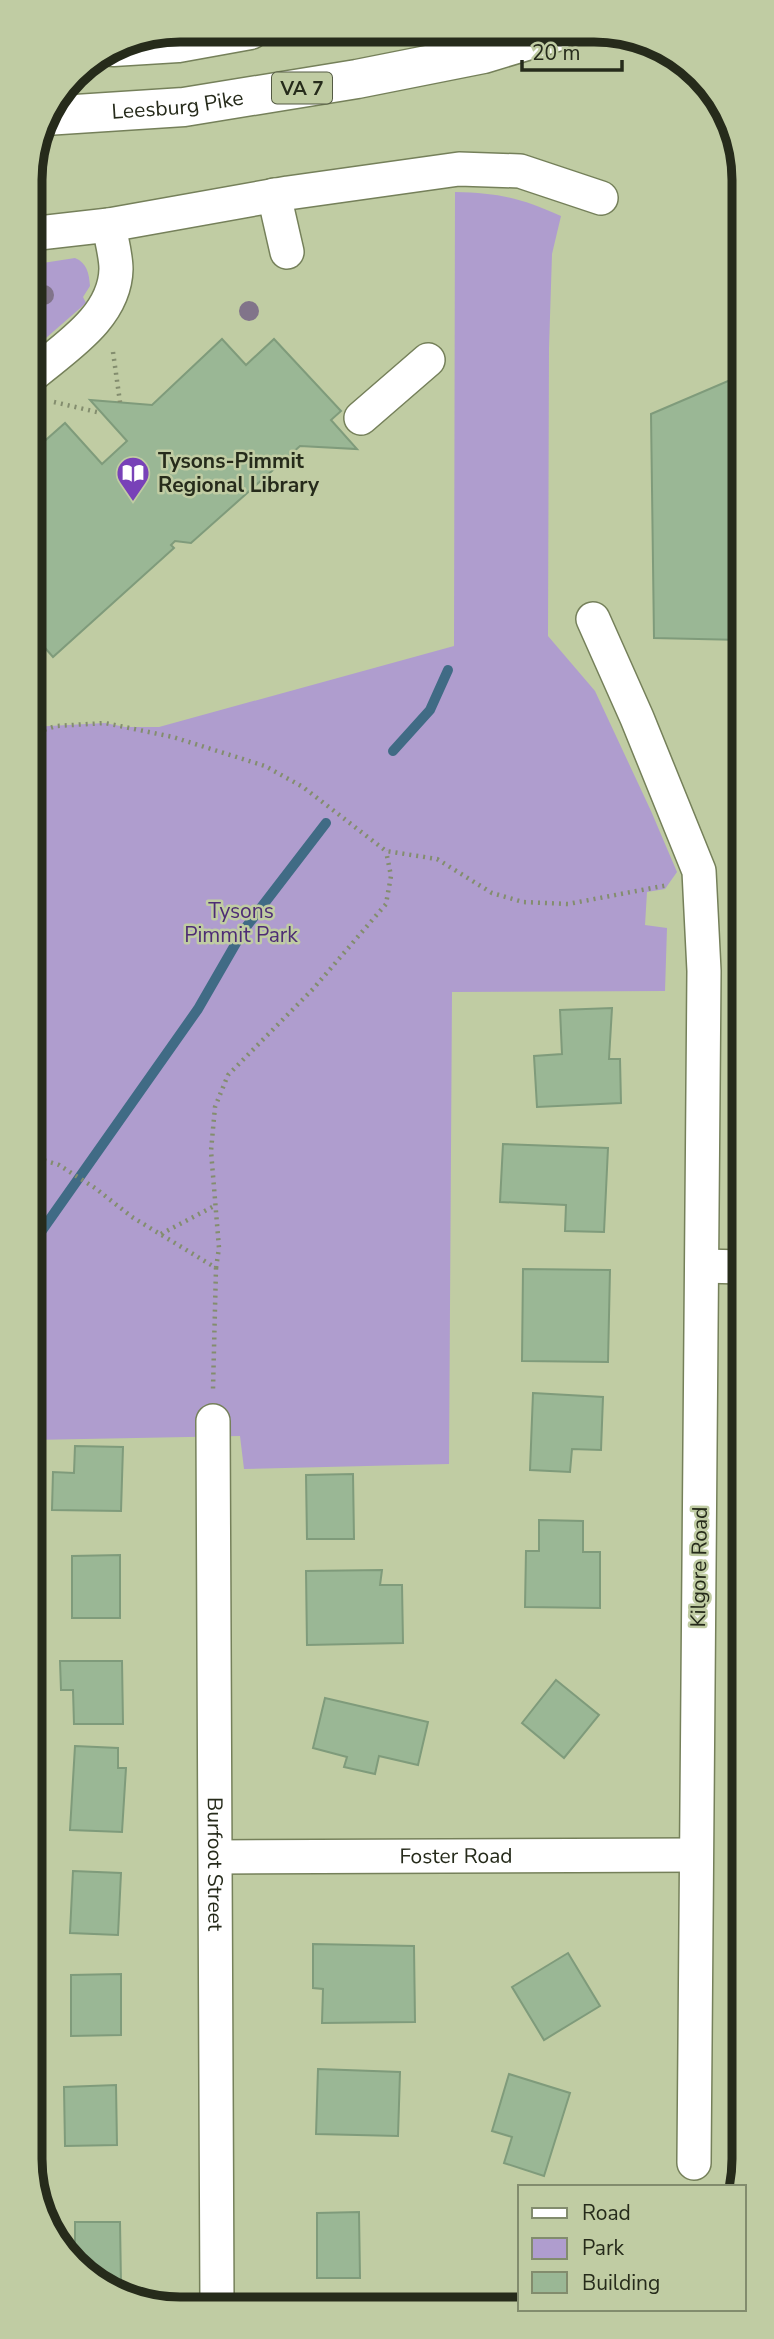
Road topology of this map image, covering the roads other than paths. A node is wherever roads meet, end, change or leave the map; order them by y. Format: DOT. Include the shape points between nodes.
graph roads {
  1 [pos="184,42"];
  2 [pos="522,42"];
  3 [pos="156,44"];
  4 [pos="58,115"];
  5 [pos="274,195"];
  6 [pos="601,198"];
  7 [pos="109,225"];
  8 [pos="42,233"];
  9 [pos="287,252"];
  10 [pos="428,360"];
  11 [pos="42,367"];
  12 [pos="361,418"];
  13 [pos="593,619"];
  14 [pos="702,1266"];
  15 [pos="732,1267"];
  16 [pos="213,1421"];
  17 [pos="696,1855"];
  18 [pos="216,1857"];
  19 [pos="694,2162"];
  20 [pos="218,2297"];
  1 -- 3 [label="main road"];
  2 -- 4 [label="main road, Leesburg Pike / VA 7" via="483,54 184,107"];
  5 -- 6 [label="street" via="459,169 520,171"];
  5 -- 7 [label="street"];
  5 -- 9 [label="street"];
  7 -- 8 [label="street"];
  7 -- 11 [label="street" via="116,268 111,296 97,319"];
  10 -- 12 [label="street"];
  13 -- 14 [label="street, Kilgore Road" via="699,871 704,971"];
  14 -- 15 [label="street"];
  14 -- 17 [label="street, Kilgore Road"];
  16 -- 18 [label="street, Burfoot Street"];
  17 -- 18 [label="street, Foster Road"];
  17 -- 19 [label="street, Kilgore Road"];
  18 -- 20 [label="street, Burfoot Street"];
}
